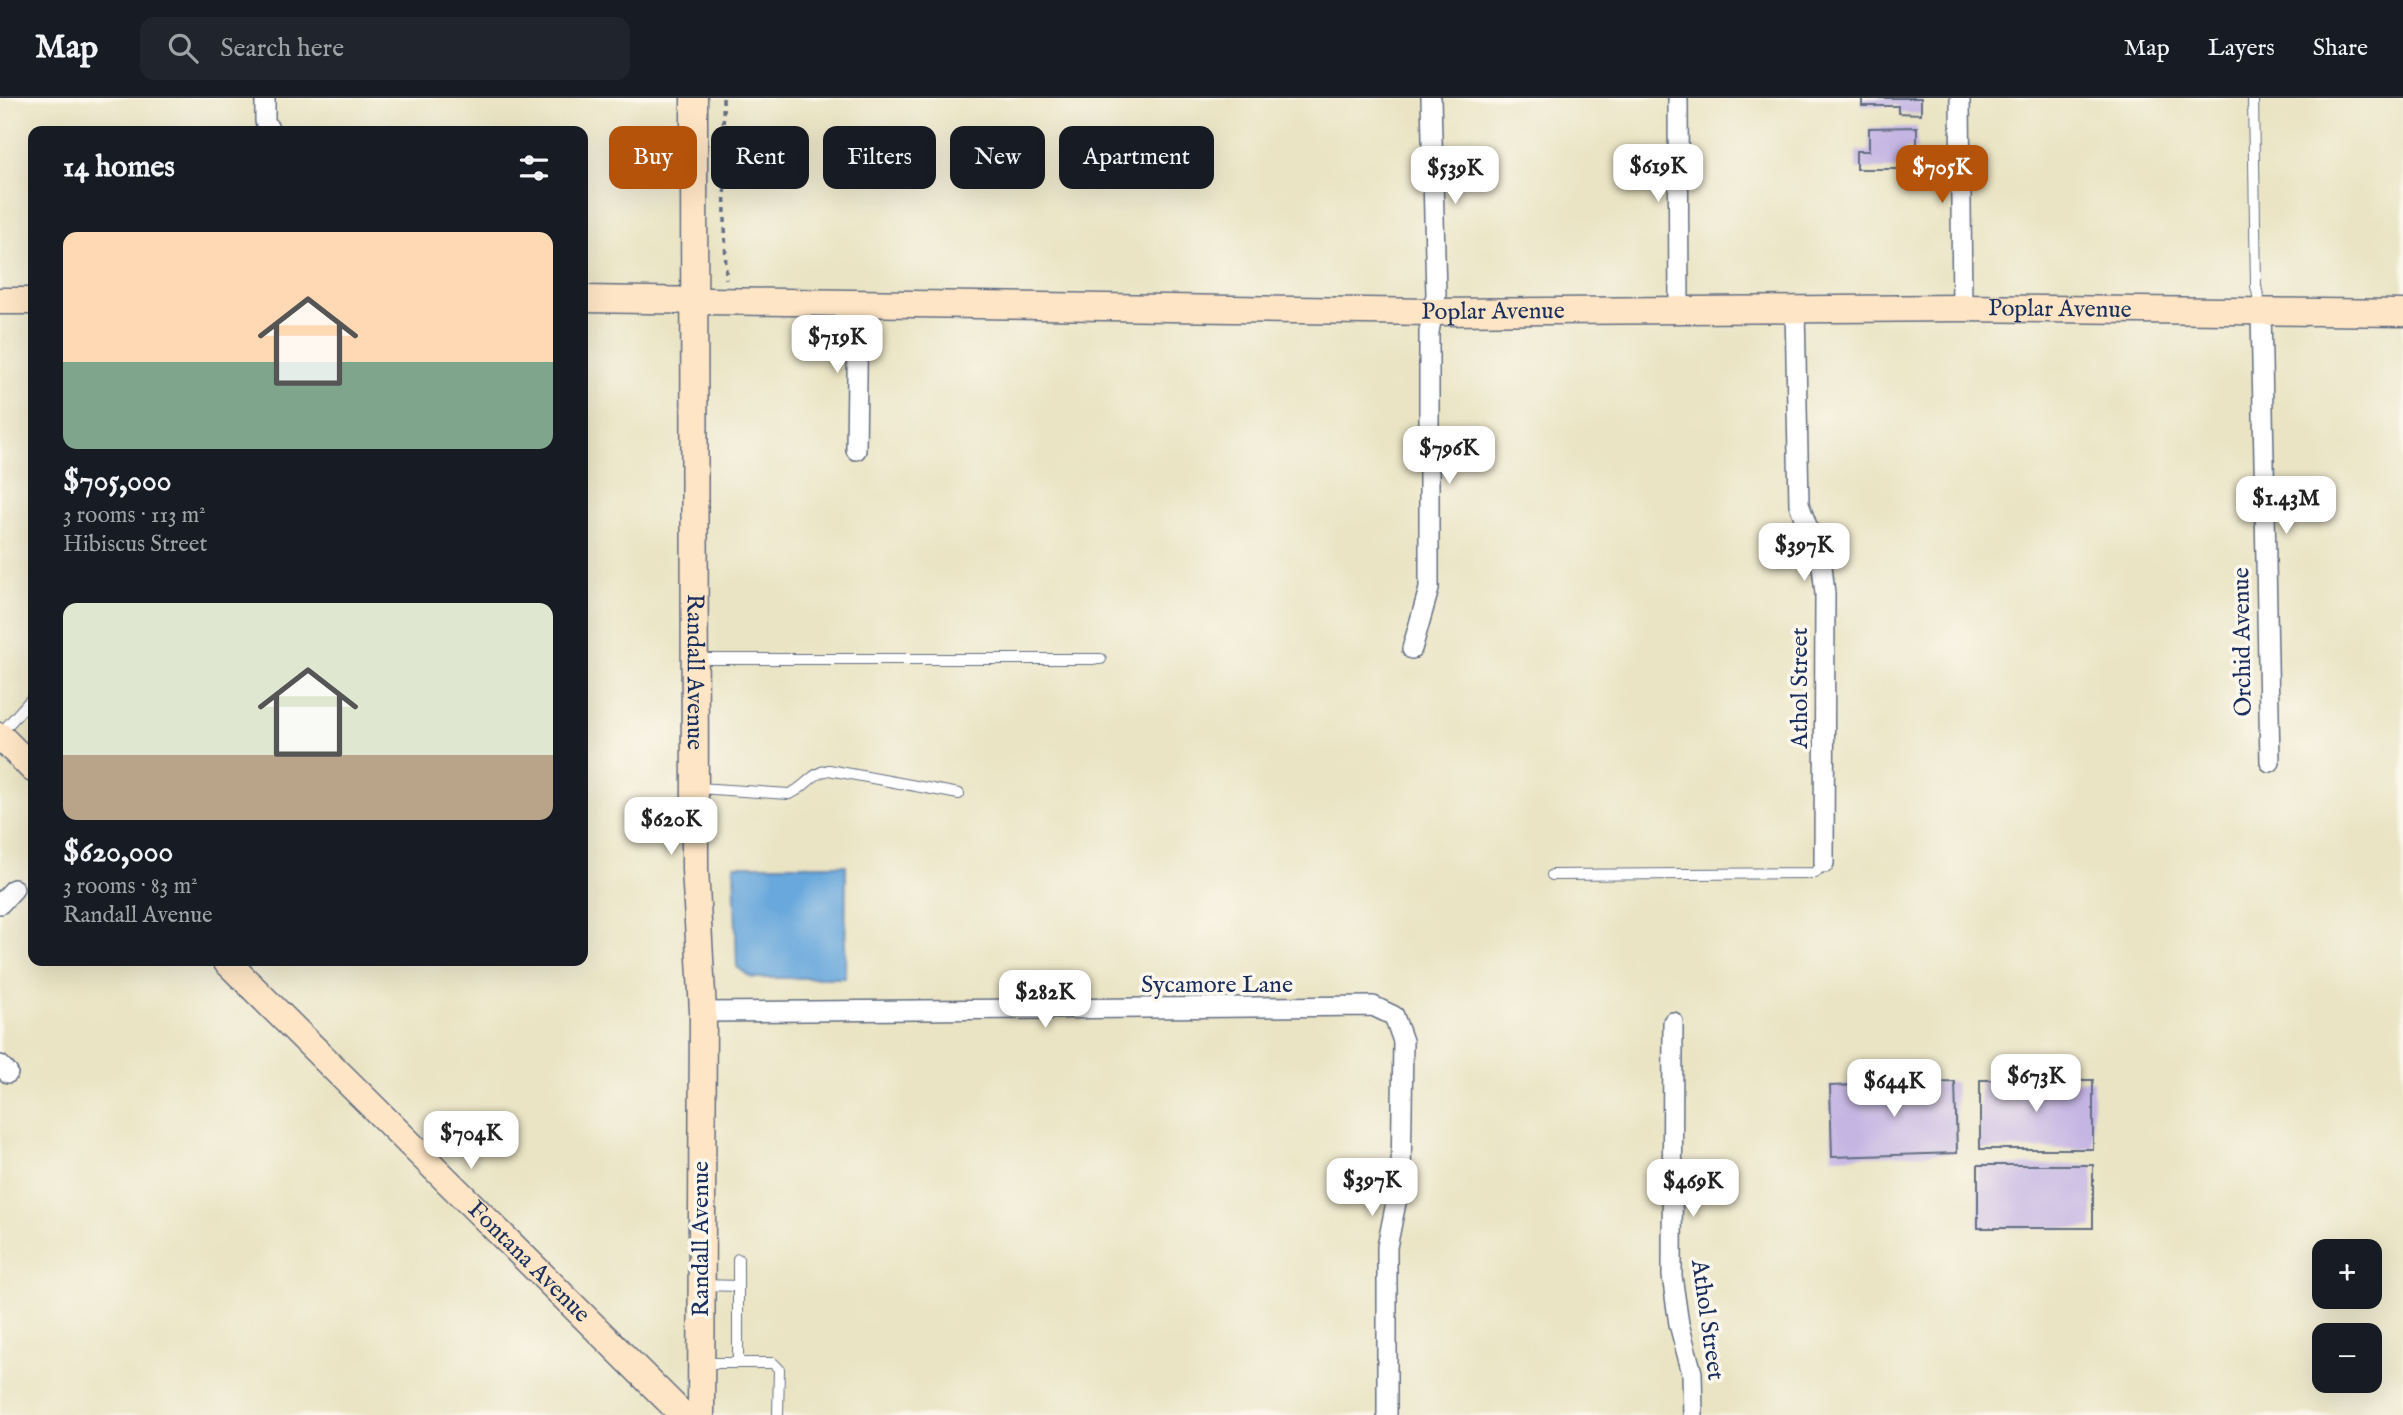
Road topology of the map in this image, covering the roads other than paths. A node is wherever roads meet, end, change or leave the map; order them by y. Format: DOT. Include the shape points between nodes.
graph roads {
  1 [pos="265,98"];
  2 [pos="694,98"];
  3 [pos="1431,98"];
  4 [pos="1678,98"];
  5 [pos="1960,98"];
  6 [pos="2253,98"];
  7 [pos="268,126"];
  8 [pos="588,299"];
  9 [pos="694,299"];
  10 [pos="28,301"];
  11 [pos="0,302"];
  12 [pos="858,302"];
  13 [pos="1795,308"];
  14 [pos="1962,308"];
  15 [pos="1679,310"];
  16 [pos="2261,310"];
  17 [pos="1433,312"];
  18 [pos="2403,313"];
  19 [pos="856,450"];
  20 [pos="1412,649"];
  21 [pos="1101,659"];
  22 [pos="694,660"];
  23 [pos="28,702"];
  24 [pos="0,735"];
  25 [pos="2270,762"];
  26 [pos="28,764"];
  27 [pos="695,788"];
  28 [pos="959,794"];
  29 [pos="1824,863"];
  30 [pos="1552,875"];
  31 [pos="14,889"];
  32 [pos="0,904"];
  33 [pos="231,966"];
  34 [pos="703,1012"];
  35 [pos="1673,1022"];
  36 [pos="738,1259"];
  37 [pos="701,1285"];
  38 [pos="738,1286"];
  39 [pos="701,1363"];
  40 [pos="738,1363"];
  41 [pos="683,1415"];
  42 [pos="701,1415"];
  43 [pos="778,1415"];
  44 [pos="1387,1415"];
  45 [pos="1693,1415"];
  1 -- 7 [label="street"];
  2 -- 9 [label="street, Randall Avenue"];
  3 -- 17 [label="street"];
  4 -- 15 [label="street"];
  5 -- 14 [label="street"];
  6 -- 16 [label="lane" via="2256,286"];
  8 -- 9 [label="street, Poplar Avenue"];
  9 -- 12 [label="street, Poplar Avenue"];
  9 -- 22 [label="street, Randall Avenue"];
  10 -- 11 [label="street"];
  12 -- 17 [label="street, Poplar Avenue"];
  12 -- 19 [label="street"];
  13 -- 14 [label="street, Poplar Avenue"];
  13 -- 15 [label="street, Poplar Avenue"];
  13 -- 29 [label="street, Athol Street" via="1799,504 1822,566 1825,594"];
  14 -- 16 [label="street, Poplar Avenue"];
  15 -- 17 [label="street, Poplar Avenue"];
  16 -- 18 [label="street, Poplar Avenue"];
  16 -- 25 [label="street, Orchid Avenue"];
  17 -- 20 [label="street" via="1429,332 1429,589"];
  21 -- 22 [label="lane"];
  22 -- 27 [label="street, Randall Avenue"];
  23 -- 24 [label="lane"];
  24 -- 26 [label="street"];
  27 -- 28 [label="lane" via="789,794 816,772 829,771"];
  27 -- 34 [label="street, Randall Avenue"];
  29 -- 30 [label="lane" via="1815,873"];
  31 -- 32 [label="street"];
  33 -- 41 [label="street, Fontana Avenue"];
  34 -- 37 [label="street, Randall Avenue"];
  34 -- 44 [label="street, Sycamore Lane" via="1373,1006 1394,1016 1403,1041 1401,1178 1387,1247"];
  35 -- 45 [label="street, Athol Street" via="1672,1276 1692,1373"];
  36 -- 38 [label="lane"];
  37 -- 38 [label="lane"];
  37 -- 39 [label="street, Randall Avenue"];
  38 -- 40 [label="lane"];
  39 -- 40 [label="lane"];
  39 -- 42 [label="street, Randall Avenue"];
  40 -- 43 [label="lane" via="773,1363 779,1369"];
}
